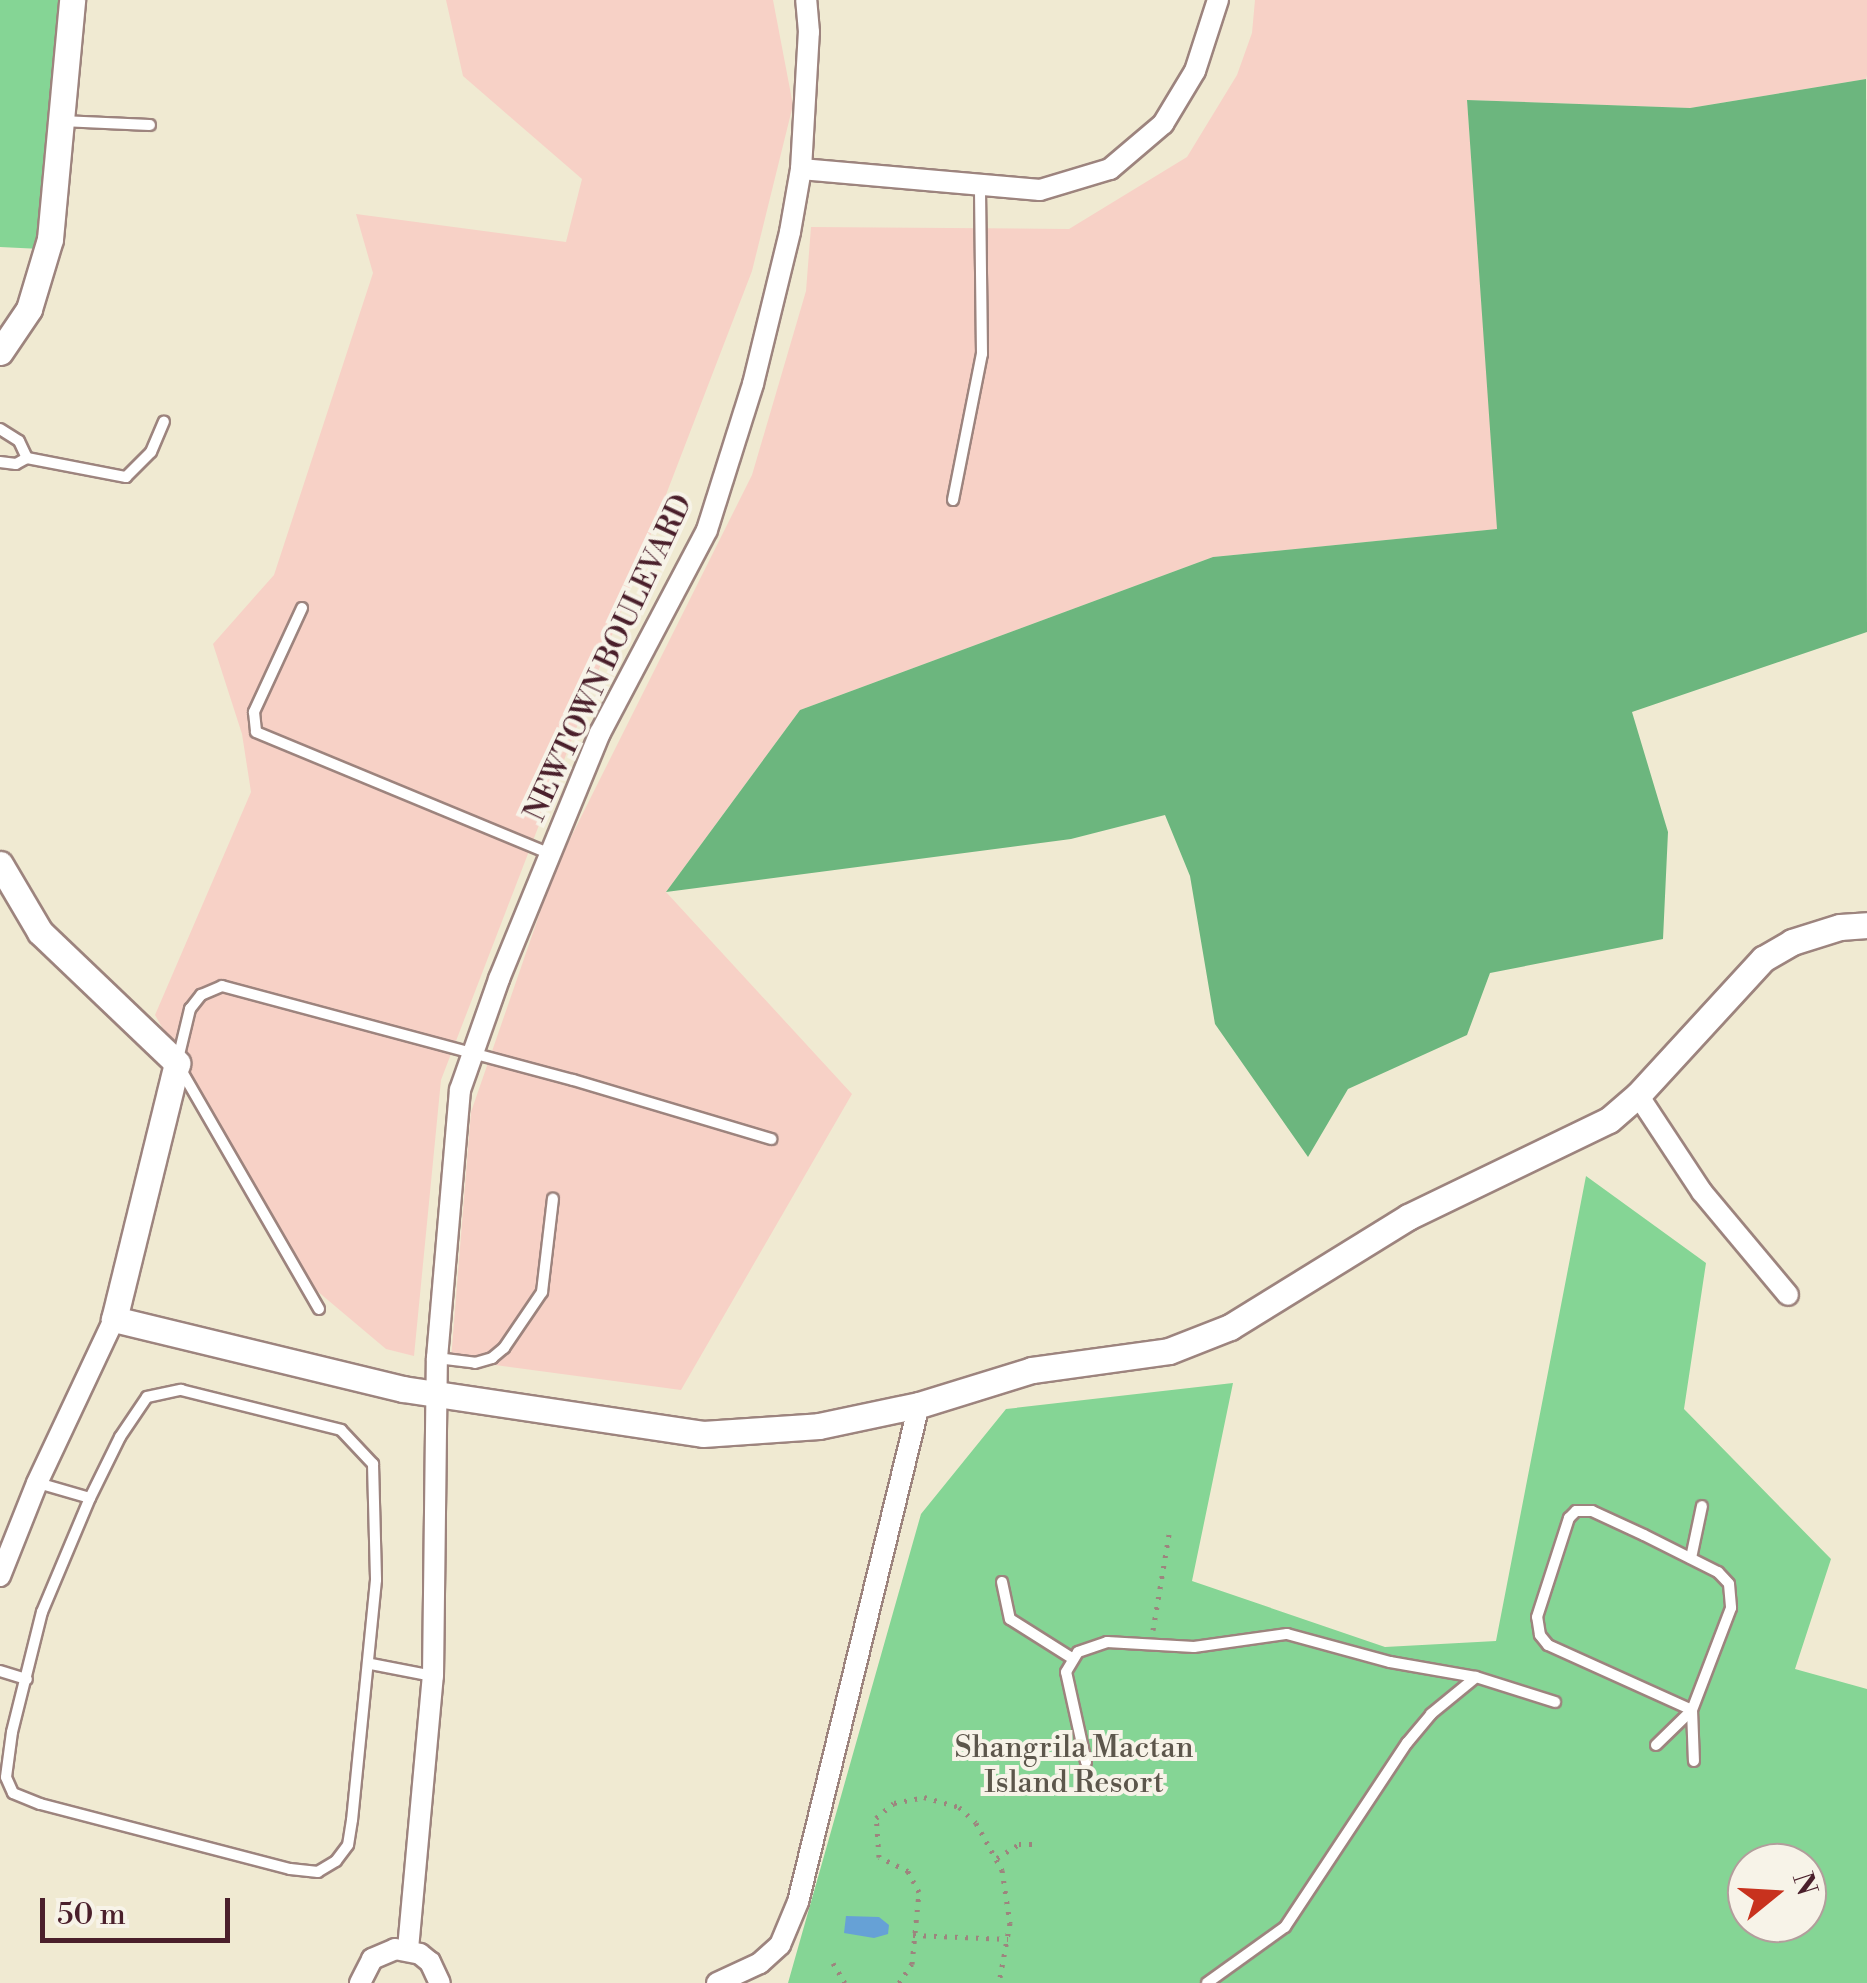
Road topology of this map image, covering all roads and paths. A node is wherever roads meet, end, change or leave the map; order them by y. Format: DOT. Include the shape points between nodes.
graph roads {
  1 [pos="72,0"];
  2 [pos="806,0"];
  3 [pos="1218,0"];
  4 [pos="60,122"];
  5 [pos="150,124"];
  6 [pos="800,169"];
  7 [pos="980,185"];
  8 [pos="0,352"];
  9 [pos="164,422"];
  10 [pos="0,429"];
  11 [pos="27,458"];
  12 [pos="0,462"];
  13 [pos="952,500"];
  14 [pos="302,608"];
  15 [pos="550,854"];
  16 [pos="0,864"];
  17 [pos="1867,925"];
  18 [pos="474,1054"];
  19 [pos="176,1062"];
  20 [pos="1638,1095"];
  21 [pos="771,1138"];
  22 [pos="554,1199"];
  23 [pos="1788,1296"];
  24 [pos="319,1309"];
  25 [pos="114,1319"];
  26 [pos="437,1358"];
  27 [pos="436,1395"];
  28 [pos="919,1405"];
  29 [pos="37,1483"];
  30 [pos="90,1498"];
  31 [pos="1702,1506"];
  32 [pos="1168,1534"];
  33 [pos="1692,1558"];
  34 [pos="0,1576"];
  35 [pos="1002,1582"];
  36 [pos="1150,1643"];
  37 [pos="1072,1658"];
  38 [pos="371,1664"];
  39 [pos="0,1671"];
  40 [pos="433,1676"];
  41 [pos="1476,1676"];
  42 [pos="27,1679"];
  43 [pos="1554,1702"];
  44 [pos="1692,1710"];
  45 [pos="1656,1745"];
  46 [pos="1694,1761"];
  47 [pos="1086,1762"];
  48 [pos="1033,1844"];
  49 [pos="996,1858"];
  50 [pos="913,1935"];
  51 [pos="1008,1939"];
  52 [pos="408,1949"];
  53 [pos="834,1963"];
  54 [pos="360,1983"];
  55 [pos="440,1983"];
  56 [pos="717,1983"];
  57 [pos="845,1983"];
  58 [pos="900,1983"];
  59 [pos="999,1983"];
  60 [pos="1207,1983"];
  1 -- 4 [label="street"];
  2 -- 6 [label="street, NEWTOWN BOULEVARD"];
  3 -- 7 [label="street" via="1195,71 1163,124 1110,170 1040,190"];
  4 -- 5 [label="lane"];
  4 -- 8 [label="street" via="50,238 38,288"];
  6 -- 7 [label="street"];
  6 -- 15 [label="street, NEWTOWN BOULEVARD" via="753,384 707,530 600,733"];
  7 -- 13 [label="lane" via="982,354"];
  9 -- 11 [label="lane" via="151,452 126,477"];
  10 -- 11 [label="lane" via="19,441"];
  11 -- 12 [label="lane"];
  14 -- 15 [label="lane" via="254,712 256,732"];
  15 -- 18 [label="street, NEWTOWN BOULEVARD"];
  16 -- 19 [label="street" via="40,932"];
  17 -- 20 [label="street" via="1792,942 1763,960"];
  18 -- 19 [label="lane" via="222,986 201,994 190,1009"];
  18 -- 21 [label="lane"];
  18 -- 26 [label="street, NEWTOWN BOULEVARD" via="460,1090"];
  19 -- 24 [label="lane"];
  19 -- 25 [label="street"];
  20 -- 23 [label="street" via="1702,1192"];
  20 -- 28 [label="street" via="1609,1120 1408,1218 1230,1327 1169,1351 1032,1370"];
  22 -- 26 [label="lane" via="542,1292 504,1348 475,1363"];
  25 -- 27 [label="street"];
  25 -- 29 [label="street"];
  26 -- 27 [label="street, NEWTOWN BOULEVARD"];
  27 -- 28 [label="street" via="702,1434 819,1426"];
  27 -- 40 [label="street, NEWTOWN BOULEVARD"];
  28 -- 56 [label="street" via="798,1902 780,1946"];
  29 -- 30 [label="lane"];
  29 -- 34 [label="street"];
  30 -- 38 [label="lane" via="147,1396 181,1390 341,1430 373,1464"];
  30 -- 42 [label="lane" via="42,1612"];
  31 -- 33 [label="lane"];
  32 -- 36 [label="path"];
  33 -- 44 [label="lane" via="1724,1578 1733,1599"];
  33 -- 44 [label="lane" via="1592,1510 1576,1511 1537,1622 1548,1645"];
  35 -- 37 [label="lane" via="1010,1619"];
  36 -- 37 [label="lane" via="1106,1642"];
  36 -- 41 [label="lane" via="1194,1647 1287,1634"];
  37 -- 47 [label="lane" via="1065,1681"];
  38 -- 40 [label="lane"];
  38 -- 42 [label="lane" via="348,1845 318,1872 13,1793 8,1753"];
  39 -- 42 [label="lane"];
  40 -- 52 [label="street, NEWTOWN BOULEVARD"];
  41 -- 43 [label="lane"];
  41 -- 60 [label="lane" via="1406,1743 1286,1927"];
  44 -- 45 [label="lane"];
  44 -- 46 [label="lane"];
  48 -- 49 [label="path" via="1018,1844"];
  49 -- 50 [label="path" via="976,1823 945,1801 908,1799 884,1810 876,1818 877,1852 916,1882 920,1910"];
  49 -- 51 [label="path" via="1008,1892"];
  50 -- 51 [label="path"];
  50 -- 58 [label="path" via="912,1964"];
  51 -- 59 [label="path"];
  52 -- 54 [label="street" via="372,1959"];
  52 -- 55 [label="street" via="430,1962"];
  53 -- 57 [label="path"];
}
